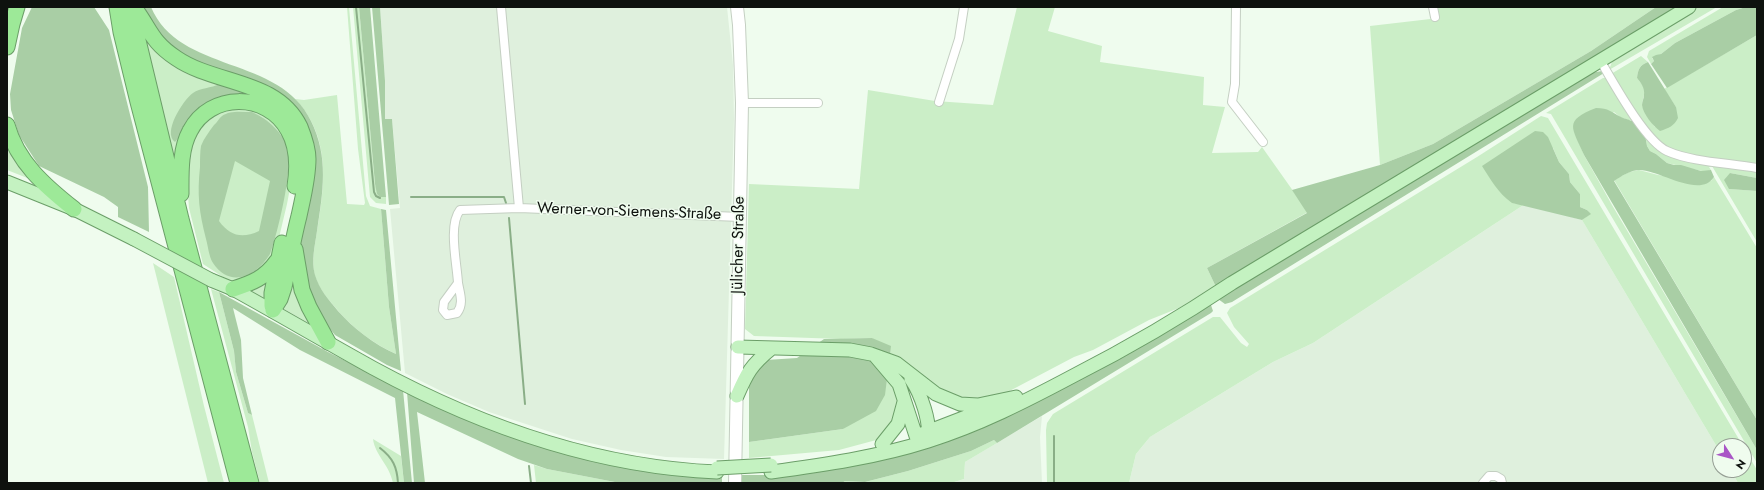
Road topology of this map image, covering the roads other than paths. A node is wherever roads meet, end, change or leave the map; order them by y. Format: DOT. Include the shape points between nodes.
graph roads {
  1 [pos="17,7"];
  2 [pos="107,7"];
  3 [pos="117,7"];
  4 [pos="130,7"];
  5 [pos="134,7"];
  6 [pos="501,7"];
  7 [pos="737,7"];
  8 [pos="964,7"];
  9 [pos="1236,7"];
  10 [pos="1433,7"];
  11 [pos="1689,7"];
  12 [pos="1435,17"];
  13 [pos="121,32"];
  14 [pos="7,47"];
  15 [pos="1600,60"];
  16 [pos="818,102"];
  17 [pos="939,102"];
  18 [pos="742,103"];
  19 [pos="7,125"];
  20 [pos="1263,142"];
  21 [pos="1757,168"];
  22 [pos="7,182"];
  23 [pos="519,208"];
  24 [pos="74,209"];
  25 [pos="740,217"];
  26 [pos="181,219"];
  27 [pos="294,238"];
  28 [pos="280,257"];
  29 [pos="211,280"];
  30 [pos="458,283"];
  31 [pos="234,289"];
  32 [pos="1195,305"];
  33 [pos="272,310"];
  34 [pos="328,342"];
  35 [pos="738,347"];
  36 [pos="772,348"];
  37 [pos="875,356"];
  38 [pos="373,368"];
  39 [pos="909,374"];
  40 [pos="737,396"];
  41 [pos="1016,396"];
  42 [pos="904,398"];
  43 [pos="924,438"];
  44 [pos="882,444"];
  45 [pos="771,468"];
  46 [pos="238,483"];
  47 [pos="251,483"];
  48 [pos="735,483"];
  49 [pos="1483,483"];
  50 [pos="1502,483"];
  1 -- 14 [label="highway"];
  2 -- 13 [label="highway"];
  3 -- 13 [label="highway"];
  4 -- 26 [label="highway"];
  5 -- 27 [label="highway" via="154,39 176,59 266,93 282,104 294,117 302,132 308,158"];
  6 -- 23 [label="street, Werner-von-Siemens-Straße"];
  7 -- 18 [label="main road, Jülicher Straße"];
  8 -- 17 [label="street" via="959,39"];
  9 -- 20 [label="street" via="1236,84 1232,102"];
  10 -- 12 [label="street"];
  11 -- 15 [label="main road"];
  13 -- 46 [label="highway"];
  15 -- 21 [label="street" via="1650,138 1658,146 1690,158"];
  15 -- 32 [label="main road"];
  16 -- 18 [label="street"];
  18 -- 25 [label="main road, Jülicher Straße"];
  19 -- 24 [label="highway" via="21,158 28,167 50,190"];
  22 -- 24 [label="main road"];
  23 -- 25 [label="street, Werner-von-Siemens-Straße"];
  23 -- 30 [label="street, Werner-von-Siemens-Straße" via="460,210 455,216"];
  24 -- 29 [label="main road, bridge"];
  25 -- 35 [label="main road, Jülicher Straße"];
  26 -- 28 [label="highway" via="183,154 190,131 196,122 203,114 221,104 241,101 258,105 278,117 287,129 292,138 296,158 294,191"];
  26 -- 47 [label="highway"];
  27 -- 33 [label="highway" via="284,287 280,299"];
  27 -- 34 [label="highway" via="302,290"];
  28 -- 31 [label="highway" via="259,280"];
  28 -- 33 [label="highway" via="272,293"];
  29 -- 31 [label="main road"];
  29 -- 38 [label="main road" via="231,296 284,326 338,354"];
  31 -- 33 [label="main road"];
  32 -- 41 [label="main road"];
  32 -- 43 [label="main road" via="1099,362 1016,406 972,426"];
  33 -- 34 [label="main road"];
  34 -- 38 [label="main road"];
  35 -- 36 [label="main road"];
  35 -- 40 [label="main road, Jülicher Straße"];
  36 -- 37 [label="main road" via="850,350"];
  36 -- 40 [label="main road" via="756,360"];
  37 -- 39 [label="main road" via="896,363"];
  37 -- 42 [label="main road" via="895,378"];
  38 -- 45 [label="main road" via="461,410 526,435 570,448 641,465 684,471"];
  39 -- 41 [label="main road" via="936,394 960,404 978,405"];
  39 -- 43 [label="main road" via="928,422"];
  40 -- 48 [label="main road, Jülicher Straße"];
  41 -- 43 [label="main road"];
  42 -- 43 [label="main road"];
  42 -- 44 [label="main road" via="898,424"];
  43 -- 44 [label="main road"];
  43 -- 45 [label="main road" via="844,461"];
  44 -- 45 [label="main road"];
  49 -- 50 [label="street" via="1489,476 1496,476"];
}
